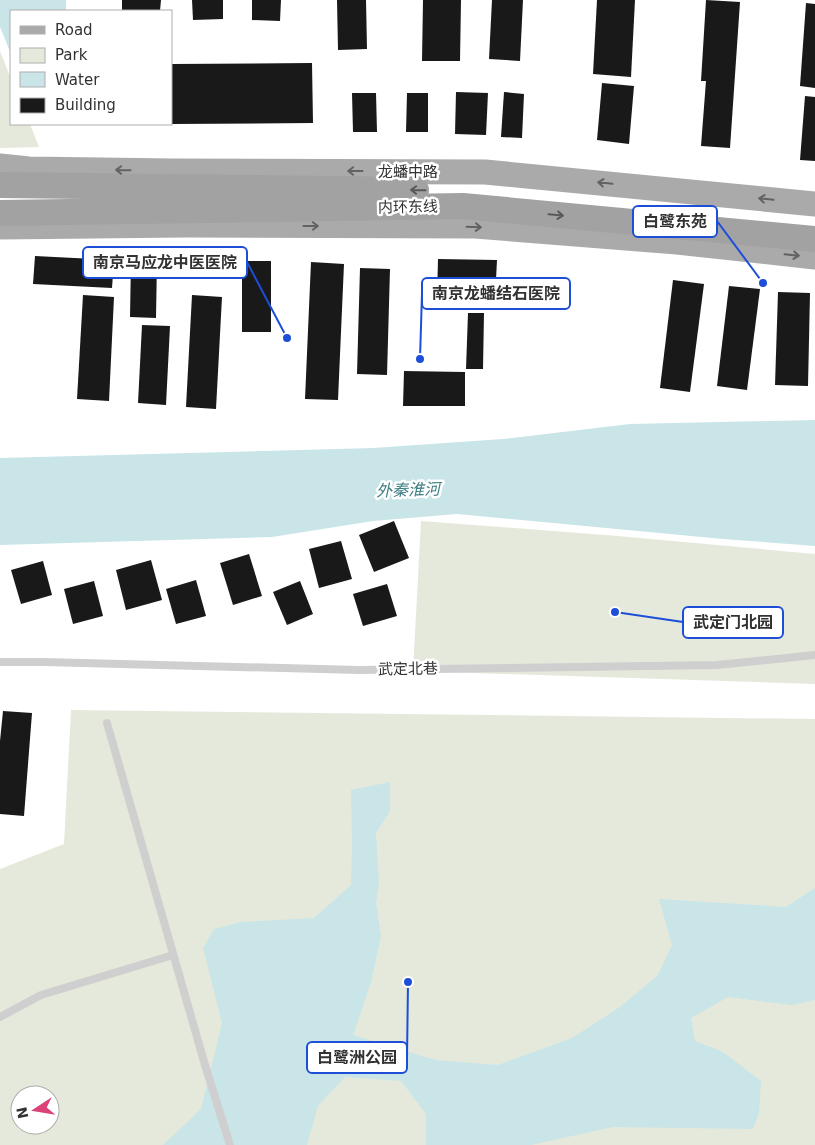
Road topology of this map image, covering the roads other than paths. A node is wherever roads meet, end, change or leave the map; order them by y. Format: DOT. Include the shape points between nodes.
graph roads {
  1 [pos="0,166"];
  2 [pos="0,185"];
  3 [pos="815,204"];
  4 [pos="0,213"];
  5 [pos="815,221"];
  6 [pos="0,227"];
  7 [pos="815,239"];
  8 [pos="815,257"];
  9 [pos="815,655"];
  10 [pos="0,662"];
  11 [pos="108,723"];
  12 [pos="173,955"];
  13 [pos="0,1017"];
  14 [pos="230,1145"];
  3 -- 1 [label="main road, 龙蟠中路, one-way" via="484,172 172,171"];
  5 -- 2 [label="highway, 内环东线, one-way" via="468,190"];
  4 -- 7 [label="highway, 内环东线, one-way" via="463,206"];
  6 -- 8 [label="main road, one-way" via="475,226"];
  9 -- 10 [label="lane, 武定北巷" via="717,665 360,670"];
  11 -- 12 [label="lane"];
  12 -- 13 [label="lane" via="41,995"];
  12 -- 14 [label="lane"];
}
